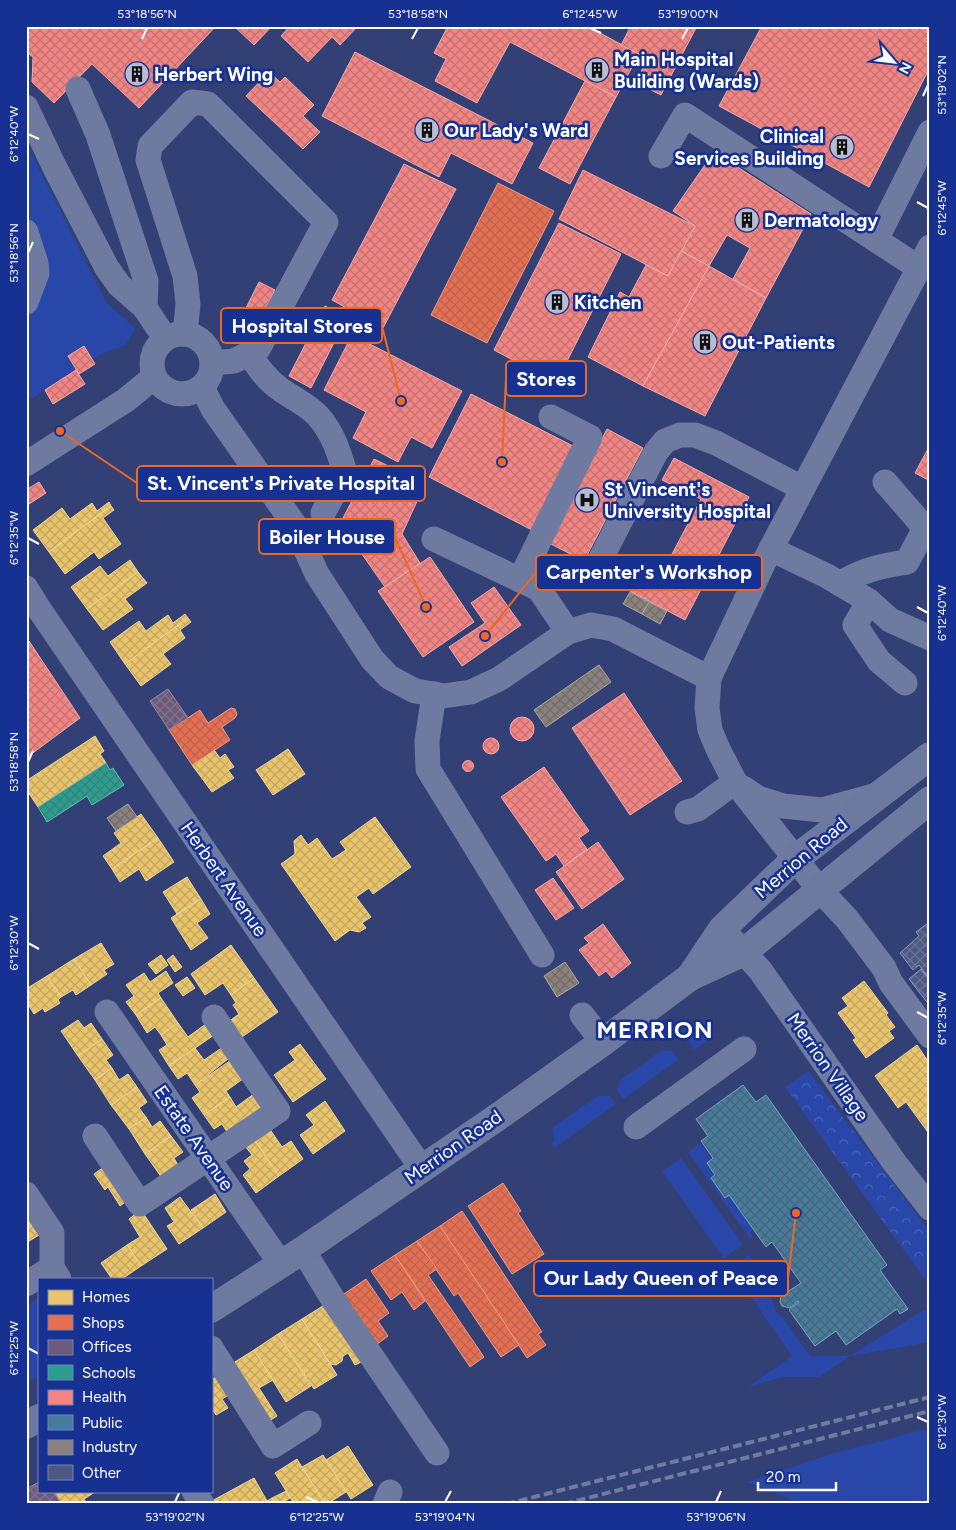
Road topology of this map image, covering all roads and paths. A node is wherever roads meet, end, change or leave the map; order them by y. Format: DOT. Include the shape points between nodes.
graph roads {
  1 [pos="78,89"];
  2 [pos="26,107"];
  3 [pos="930,132"];
  4 [pos="661,156"];
  5 [pos="26,232"];
  6 [pos="876,240"];
  7 [pos="924,257"];
  8 [pos="26,302"];
  9 [pos="145,308"];
  10 [pos="175,336"];
  11 [pos="249,354"];
  12 [pos="212,363"];
  13 [pos="154,378"];
  14 [pos="202,387"];
  15 [pos="552,417"];
  16 [pos="26,464"];
  17 [pos="885,482"];
  18 [pos="802,488"];
  19 [pos="323,514"];
  20 [pos="927,530"];
  21 [pos="434,538"];
  22 [pos="770,549"];
  23 [pos="596,570"];
  24 [pos="915,571"];
  25 [pos="520,580"];
  26 [pos="26,588"];
  27 [pos="856,599"];
  28 [pos="890,620"];
  29 [pos="930,624"];
  30 [pos="568,632"];
  31 [pos="930,638"];
  32 [pos="930,654"];
  33 [pos="709,678"];
  34 [pos="434,694"];
  35 [pos="930,756"];
  36 [pos="735,782"];
  37 [pos="878,795"];
  38 [pos="930,800"];
  39 [pos="687,812"];
  40 [pos="795,859"];
  41 [pos="819,889"];
  42 [pos="722,929"];
  43 [pos="744,952"];
  44 [pos="542,955"];
  45 [pos="690,977"];
  46 [pos="108,1012"];
  47 [pos="582,1015"];
  48 [pos="214,1017"];
  49 [pos="930,1036"];
  50 [pos="603,1042"];
  51 [pos="744,1049"];
  52 [pos="636,1127"];
  53 [pos="95,1136"];
  54 [pos="208,1158"];
  55 [pos="422,1169"];
  56 [pos="26,1194"];
  57 [pos="930,1208"];
  58 [pos="292,1257"];
  59 [pos="56,1273"];
  60 [pos="42,1278"];
  61 [pos="38,1280"];
  62 [pos="26,1284"];
  63 [pos="212,1308"];
  64 [pos="212,1350"];
  65 [pos="38,1419"];
  66 [pos="309,1423"];
  67 [pos="26,1425"];
  68 [pos="437,1454"];
  69 [pos="195,1492"];
  70 [pos="202,1504"];
  1 -- 9 [label="street" via="98,135 146,281"];
  2 -- 9 [label="street" via="106,268 118,285"];
  3 -- 6 [label="street"];
  4 -- 6 [label="street" via="685,115"];
  5 -- 8 [label="street" via="37,274"];
  6 -- 7 [label="street"];
  7 -- 18 [label="street"];
  9 -- 10 [label="street"];
  10 -- 11 [label="street" via="188,304 185,276 148,160 150,146 192,102 208,104 326,222 258,349"];
  10 -- 12 [label="street" via="190,334 201,340 211,355"];
  10 -- 13 [label="street" via="159,344 154,351 151,367"];
  11 -- 12 [label="street"];
  11 -- 19 [label="street" via="278,388 317,415 338,447 345,472"];
  12 -- 14 [label="street" via="211,373"];
  13 -- 14 [label="street" via="169,392 179,394"];
  13 -- 16 [label="street" via="126,400"];
  14 -- 34 [label="street" via="213,409 294,524 317,574 372,659 389,677 415,690"];
  15 -- 25 [label="street" via="590,437"];
  17 -- 20 [label="street"];
  18 -- 22 [label="street"];
  18 -- 23 [label="street" via="716,443 695,435 680,435 666,441 656,452"];
  20 -- 27 [label="street" via="907,562 851,576"];
  21 -- 25 [label="street"];
  22 -- 27 [label="street" via="797,561"];
  22 -- 33 [label="street"];
  24 -- 27 [label="street" via="876,583"];
  25 -- 30 [label="street" via="539,588"];
  26 -- 55 [label="street, Herbert Avenue"];
  27 -- 28 [label="street"];
  27 -- 29 [label="street" via="896,606"];
  28 -- 31 [label="street"];
  28 -- 32 [label="street" via="900,638"];
  30 -- 33 [label="street" via="591,625 613,629"];
  30 -- 34 [label="street" via="499,680 471,692"];
  33 -- 36 [label="street" via="707,708 710,730"];
  34 -- 44 [label="street" via="427,741 428,769"];
  35 -- 37 [label="main road, Merrion Road"];
  36 -- 37 [label="street" via="758,798 795,808 822,810"];
  36 -- 39 [label="street" via="698,809"];
  36 -- 40 [label="street"];
  37 -- 40 [label="main road, Merrion Road"];
  38 -- 41 [label="main road, Merrion Road"];
  40 -- 41 [label="street"];
  40 -- 42 [label="main road, Merrion Road"];
  41 -- 43 [label="main road, Merrion Road"];
  41 -- 49 [label="street" via="847,919"];
  42 -- 43 [label="street, Merrion Village"];
  42 -- 45 [label="main road, Merrion Road"];
  43 -- 45 [label="main road, Merrion Road"];
  43 -- 57 [label="street, Merrion Village"];
  45 -- 50 [label="main road, Merrion Road"];
  46 -- 54 [label="street, Estate Avenue"];
  47 -- 50 [label="street"];
  48 -- 54 [label="street" via="278,1111"];
  50 -- 55 [label="main road, Merrion Road"];
  51 -- 52 [label="street"];
  53 -- 54 [label="street" via="140,1204"];
  54 -- 58 [label="street, Estate Avenue"];
  55 -- 58 [label="main road, Merrion Road"];
  56 -- 59 [label="street" via="52,1233"];
  58 -- 63 [label="main road, Merrion Road"];
  58 -- 68 [label="street, Estate Avenue" via="334,1301"];
  59 -- 60 [label="street"];
  61 -- 62 [label="street"];
  64 -- 66 [label="street" via="273,1446"];
  65 -- 67 [label="main road"];
  69 -- 70 [label="street"];
}
